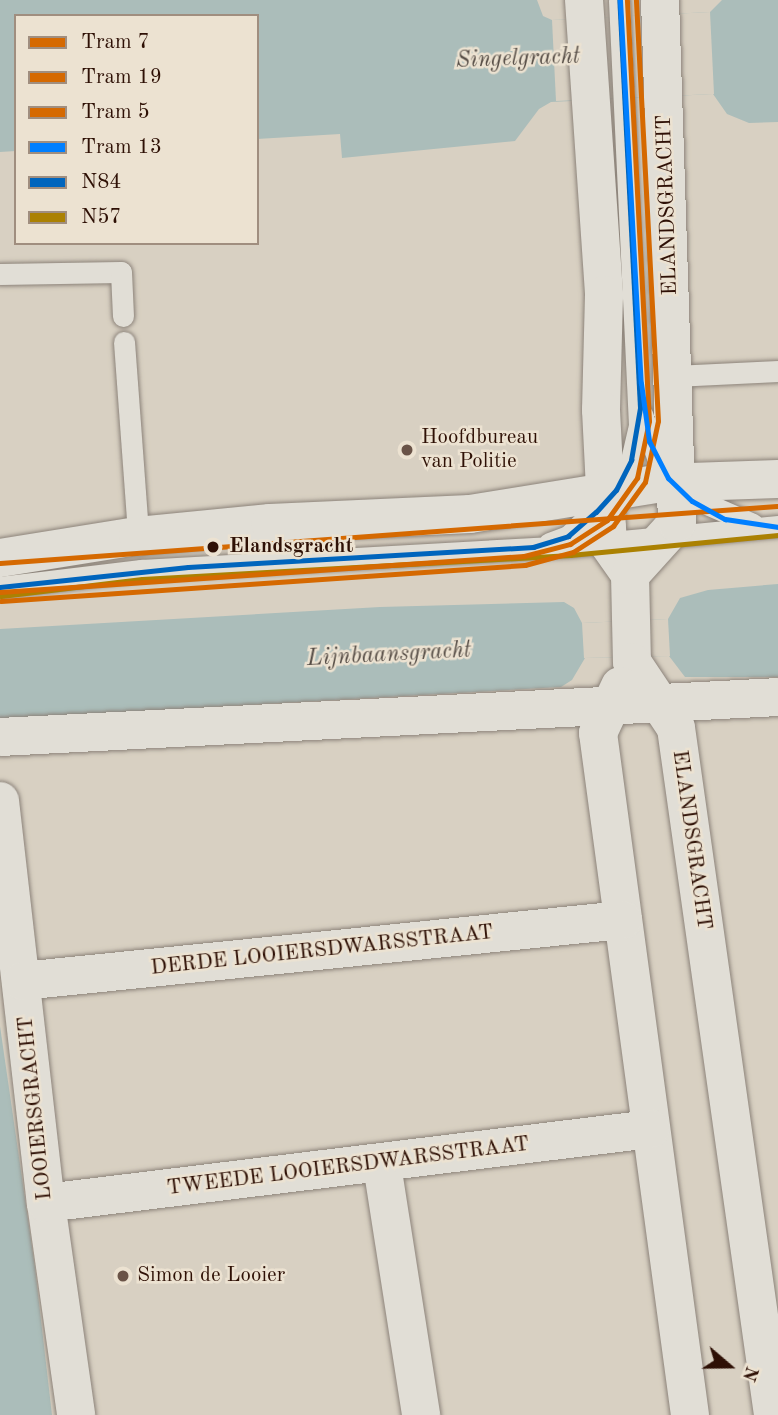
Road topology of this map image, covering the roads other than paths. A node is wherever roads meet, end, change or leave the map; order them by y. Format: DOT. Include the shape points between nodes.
graph roads {
  1 [pos="660,7"];
  2 [pos="602,9"];
  3 [pos="608,99"];
  4 [pos="0,274"];
  5 [pos="123,316"];
  6 [pos="124,342"];
  7 [pos="778,371"];
  8 [pos="674,376"];
  9 [pos="640,408"];
  10 [pos="778,479"];
  11 [pos="674,482"];
  12 [pos="609,495"];
  13 [pos="772,526"];
  14 [pos="662,538"];
  15 [pos="608,543"];
  16 [pos="533,547"];
  17 [pos="0,558"];
  18 [pos="140,562"];
  19 [pos="630,575"];
  20 [pos="0,587"];
  21 [pos="632,662"];
  22 [pos="778,697"];
  23 [pos="660,702"];
  24 [pos="610,704"];
  25 [pos="0,737"];
  26 [pos="0,801"];
  27 [pos="623,920"];
  28 [pos="22,981"];
  29 [pos="650,1129"];
  30 [pos="382,1165"];
  31 [pos="46,1203"];
  32 [pos="76,1415"];
  33 [pos="421,1415"];
  34 [pos="691,1415"];
  35 [pos="773,1415"];
  1 -- 8 [label="street, ELANDSGRACHT"];
  2 -- 3 [label="street"];
  3 -- 9 [label="lane, ELANDSGRACHT"];
  3 -- 12 [label="street, ELANDSGRACHT" via="601,410"];
  4 -- 5 [label="lane" via="121,272"];
  6 -- 18 [label="lane"];
  7 -- 8 [label="lane"];
  8 -- 11 [label="street, ELANDSGRACHT"];
  9 -- 11 [label="lane, ELANDSGRACHT" via="657,457"];
  9 -- 12 [label="lane, ELANDSGRACHT" via="631,460"];
  10 -- 11 [label="street"];
  11 -- 12 [label="street"];
  11 -- 13 [label="lane, ELANDSGRACHT" via="693,498 734,519"];
  11 -- 14 [label="street, ELANDSGRACHT" via="677,523"];
  12 -- 15 [label="street, ELANDSGRACHT"];
  12 -- 16 [label="lane, ELANDSGRACHT" via="568,536"];
  12 -- 18 [label="street" via="470,514 270,523"];
  13 -- 14 [label="lane"];
  14 -- 15 [label="lane"];
  14 -- 19 [label="street, ELANDSGRACHT"];
  15 -- 16 [label="lane"];
  15 -- 19 [label="street"];
  16 -- 18 [label="lane"];
  17 -- 18 [label="street"];
  18 -- 20 [label="lane"];
  19 -- 21 [label="street"];
  21 -- 23 [label="street, ELANDSGRACHT"];
  21 -- 24 [label="street"];
  22 -- 23 [label="street"];
  23 -- 24 [label="street"];
  23 -- 35 [label="street, ELANDSGRACHT" via="676,728"];
  24 -- 25 [label="street"];
  24 -- 27 [label="street" via="598,733"];
  26 -- 28 [label="street, LOOIERSGRACHT"];
  27 -- 28 [label="street, DERDE LOOIERSDWARSSTRAAT"];
  27 -- 29 [label="street"];
  28 -- 31 [label="street, LOOIERSGRACHT"];
  29 -- 30 [label="street, TWEEDE LOOIERSDWARSSTRAAT"];
  29 -- 34 [label="street"];
  30 -- 31 [label="street, TWEEDE LOOIERSDWARSSTRAAT"];
  30 -- 33 [label="street"];
  31 -- 32 [label="street, LOOIERSGRACHT"];
}
